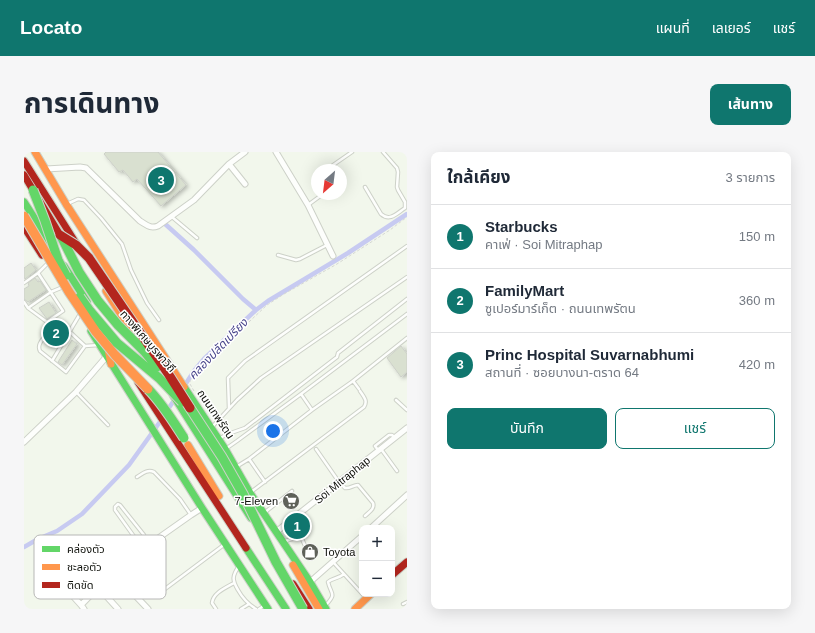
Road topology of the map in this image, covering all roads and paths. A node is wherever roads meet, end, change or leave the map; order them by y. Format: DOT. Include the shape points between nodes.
graph roads {
  1 [pos="35,152"];
  2 [pos="245,152"];
  3 [pos="276,152"];
  4 [pos="352,152"];
  5 [pos="383,152"];
  6 [pos="24,161"];
  7 [pos="229,164"];
  8 [pos="335,164"];
  9 [pos="24,167"];
  10 [pos="46,169"];
  11 [pos="24,174"];
  12 [pos="245,184"];
  13 [pos="365,187"];
  14 [pos="33,190"];
  15 [pos="315,200"];
  16 [pos="24,202"];
  17 [pos="66,204"];
  18 [pos="308,205"];
  19 [pos="24,216"];
  20 [pos="172,216"];
  21 [pos="407,217"];
  22 [pos="24,227"];
  23 [pos="60,235"];
  24 [pos="197,238"];
  25 [pos="327,245"];
  26 [pos="407,246"];
  27 [pos="278,255"];
  28 [pos="333,256"];
  29 [pos="336,261"];
  30 [pos="48,263"];
  31 [pos="337,264"];
  32 [pos="38,273"];
  33 [pos="407,277"];
  34 [pos="24,283"];
  35 [pos="63,287"];
  36 [pos="51,292"];
  37 [pos="407,299"];
  38 [pos="24,302"];
  39 [pos="28,308"];
  40 [pos="80,314"];
  41 [pos="407,314"];
  42 [pos="159,320"];
  43 [pos="103,329"];
  44 [pos="70,332"];
  45 [pos="133,332"];
  46 [pos="45,336"];
  47 [pos="407,338"];
  48 [pos="100,345"];
  49 [pos="85,346"];
  50 [pos="109,360"];
  51 [pos="52,361"];
  52 [pos="167,362"];
  53 [pos="353,381"];
  54 [pos="76,392"];
  55 [pos="190,392"];
  56 [pos="301,394"];
  57 [pos="396,400"];
  58 [pos="180,402"];
  59 [pos="229,408"];
  60 [pos="312,410"];
  61 [pos="407,410"];
  62 [pos="108,424"];
  63 [pos="211,428"];
  64 [pos="407,428"];
  65 [pos="218,439"];
  66 [pos="24,442"];
  67 [pos="224,449"];
  68 [pos="316,449"];
  69 [pos="380,450"];
  70 [pos="249,459"];
  71 [pos="236,468"];
  72 [pos="397,471"];
  73 [pos="137,477"];
  74 [pos="265,482"];
  75 [pos="339,482"];
  76 [pos="292,491"];
  77 [pos="250,493"];
  78 [pos="407,495"];
  79 [pos="202,508"];
  80 [pos="263,514"];
  81 [pos="191,515"];
  82 [pos="365,516"];
  83 [pos="374,525"];
  84 [pos="276,532"];
  85 [pos="134,535"];
  86 [pos="144,535"];
  87 [pos="163,535"];
  88 [pos="359,539"];
  89 [pos="282,541"];
  90 [pos="226,544"];
  91 [pos="310,557"];
  92 [pos="333,562"];
  93 [pos="407,562"];
  94 [pos="240,566"];
  95 [pos="395,572"];
  96 [pos="344,574"];
  97 [pos="310,582"];
  98 [pos="234,583"];
  99 [pos="359,587"];
  100 [pos="166,588"];
  101 [pos="368,597"];
  102 [pos="76,599"];
  103 [pos="109,599"];
  104 [pos="139,599"];
  105 [pos="407,602"];
  106 [pos="249,604"];
  107 [pos="403,604"];
  108 [pos="83,607"];
  109 [pos="262,608"];
  110 [pos="323,608"];
  111 [pos="118,609"];
  112 [pos="148,609"];
  113 [pos="216,609"];
  114 [pos="241,609"];
  115 [pos="286,609"];
  116 [pos="290,609"];
  117 [pos="298,609"];
  118 [pos="303,609"];
  119 [pos="309,609"];
  120 [pos="355,609"];
  1 -- 10 [label="main road, ถนนเทพรัตน"];
  2 -- 7 [label="street"];
  3 -- 18 [label="street"];
  4 -- 8 [label="lane"];
  5 -- 13 [label="lane" via="397,168 397,187 405,202 405,208 389,218 385,217"];
  6 -- 45 [label="main road"];
  7 -- 12 [label="street"];
  7 -- 20 [label="street" via="194,200"];
  9 -- 14 [label="main road"];
  10 -- 17 [label="main road, ถนนเทพรัตน"];
  10 -- 20 [label="street" via="86,168 151,228"];
  11 -- 14 [label="main road, ทางพิเศษบูรพาวิถี"];
  14 -- 23 [label="main road, ทางพิเศษบูรพาวิถี, bridge"];
  14 -- 58 [label="main road, bridge" via="63,271 86,306 117,343 155,374"];
  15 -- 18 [label="lane"];
  16 -- 43 [label="main road"];
  17 -- 42 [label="lane" via="78,199 84,200 122,244 147,303"];
  17 -- 52 [label="main road, ถนนเทพรัตน"];
  18 -- 25 [label="street"];
  19 -- 116 [label="main road, bridge" via="93,328 163,406"];
  20 -- 24 [label="lane"];
  21 -- 31 [label="path"];
  22 -- 30 [label="main road"];
  23 -- 58 [label="main road, ทางพิเศษบูรพาวิถี, bridge" via="98,301 152,360"];
  23 -- 118 [label="main road, bridge" via="76,245 89,258 190,406 243,494 276,562"];
  25 -- 27 [label="lane" via="296,260"];
  25 -- 28 [label="street"];
  26 -- 59 [label="lane" via="245,361 228,378"];
  29 -- 31 [label="path"];
  30 -- 32 [label="lane"];
  30 -- 35 [label="main road"];
  31 -- 55 [label="path" via="266,305 196,372 190,380 194,390"];
  32 -- 34 [label="lane"];
  32 -- 36 [label="lane"];
  33 -- 59 [label="lane" via="262,378"];
  35 -- 36 [label="lane"];
  35 -- 40 [label="main road"];
  36 -- 39 [label="lane"];
  36 -- 39 [label="lane" via="63,311 47,322"];
  37 -- 65 [label="lane" via="245,428"];
  38 -- 39 [label="lane"];
  40 -- 44 [label="lane"];
  40 -- 48 [label="main road"];
  41 -- 56 [label="lane"];
  43 -- 50 [label="main road"];
  43 -- 115 [label="main road"];
  44 -- 49 [label="lane"];
  44 -- 51 [label="lane"];
  45 -- 52 [label="main road"];
  45 -- 58 [label="main road, bridge"];
  46 -- 51 [label="lane" via="39,344 39,349"];
  47 -- 53 [label="lane"];
  48 -- 49 [label="lane"];
  48 -- 50 [label="main road"];
  49 -- 51 [label="lane" via="66,372"];
  50 -- 54 [label="street"];
  50 -- 79 [label="main road"];
  52 -- 55 [label="main road, ถนนเทพรัตน"];
  53 -- 60 [label="lane"];
  53 -- 74 [label="lane" via="366,400 364,407"];
  54 -- 62 [label="lane"];
  54 -- 66 [label="street"];
  55 -- 63 [label="main road, ถนนเทพรัตน"];
  56 -- 60 [label="lane"];
  56 -- 67 [label="lane"];
  57 -- 61 [label="lane"];
  58 -- 117 [label="main road, ทางพิเศษบูรพาวิถี" via="225,471"];
  58 -- 119 [label="main road"];
  59 -- 63 [label="lane"];
  60 -- 70 [label="lane"];
  63 -- 65 [label="main road, ถนนเทพรัตน"];
  64 -- 69 [label="street, Soi Mitraphap"];
  65 -- 67 [label="main road, ถนนเทพรัตน"];
  67 -- 71 [label="main road, ถนนเทพรัตน"];
  68 -- 75 [label="lane"];
  69 -- 72 [label="lane"];
  69 -- 75 [label="street, Soi Mitraphap"];
  70 -- 71 [label="lane"];
  70 -- 74 [label="lane"];
  71 -- 77 [label="main road, ถนนเทพรัตน"];
  73 -- 81 [label="lane" via="150,470 154,472 180,499"];
  74 -- 77 [label="lane"];
  75 -- 82 [label="lane" via="345,488 358,485 372,503 374,507"];
  75 -- 84 [label="street, Soi Mitraphap"];
  76 -- 80 [label="lane"];
  77 -- 80 [label="main road, ถนนเทพรัตน"];
  78 -- 83 [label="street"];
  79 -- 81 [label="street"];
  79 -- 90 [label="main road"];
  80 -- 84 [label="main road, ถนนเทพรัตน"];
  81 -- 87 [label="street"];
  84 -- 89 [label="main road, ถนนเทพรัตน"];
  85 -- 86 [label="lane" via="115,510 118,504"];
  88 -- 92 [label="street"];
  89 -- 91 [label="lane" via="302,539"];
  89 -- 97 [label="main road, ถนนเทพรัตน"];
  89 -- 110 [label="main road" via="289,558"];
  90 -- 94 [label="main road"];
  90 -- 100 [label="lane"];
  92 -- 96 [label="lane"];
  92 -- 97 [label="street"];
  93 -- 95 [label="main road"];
  94 -- 98 [label="lane" via="235,572"];
  94 -- 109 [label="main road"];
  96 -- 99 [label="lane"];
  96 -- 110 [label="lane" via="328,582 333,595"];
  97 -- 110 [label="main road, ถนนเทพรัตน"];
  98 -- 106 [label="lane"];
  98 -- 113 [label="lane" via="212,598"];
  101 -- 120 [label="main road"];
  102 -- 108 [label="street"];
  103 -- 111 [label="street"];
  104 -- 112 [label="street"];
  105 -- 107 [label="lane"];
  106 -- 109 [label="lane"];
  106 -- 114 [label="lane"];
}
